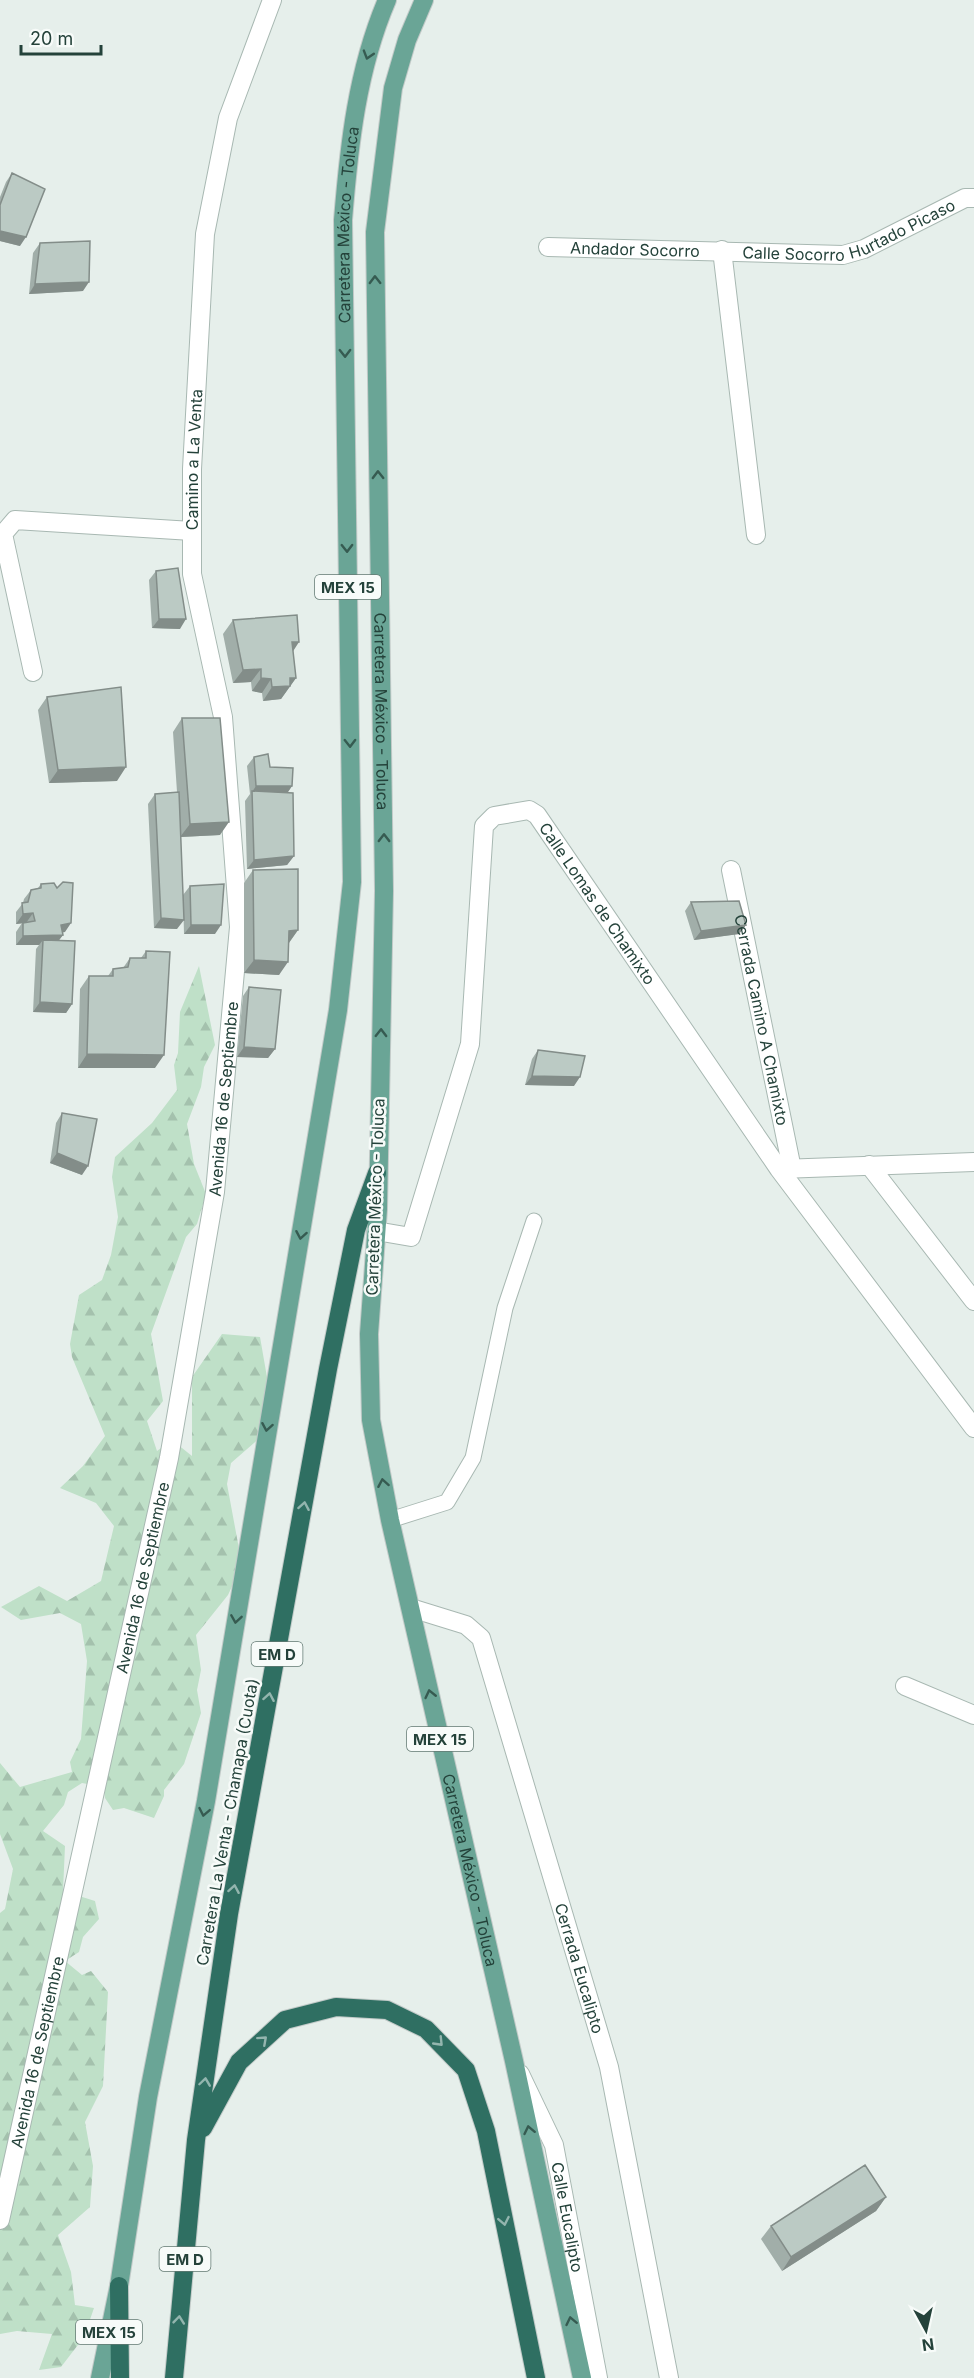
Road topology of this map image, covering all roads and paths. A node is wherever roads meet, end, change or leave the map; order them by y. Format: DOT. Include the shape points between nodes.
graph roads {
  1 [pos="272,0"];
  2 [pos="387,0"];
  3 [pos="424,0"];
  4 [pos="974,198"];
  5 [pos="548,247"];
  6 [pos="722,250"];
  7 [pos="192,531"];
  8 [pos="756,535"];
  9 [pos="33,672"];
  10 [pos="731,870"];
  11 [pos="239,927"];
  12 [pos="972,1164"];
  13 [pos="869,1165"];
  14 [pos="785,1169"];
  15 [pos="377,1173"];
  16 [pos="534,1221"];
  17 [pos="376,1230"];
  18 [pos="974,1301"];
  19 [pos="974,1428"];
  20 [pos="390,1520"];
  21 [pos="411,1608"];
  22 [pos="905,1686"];
  23 [pos="974,1715"];
  24 [pos="514,2061"];
  25 [pos="196,2140"];
  26 [pos="0,2220"];
  27 [pos="119,2286"];
  28 [pos="100,2378"];
  29 [pos="120,2378"];
  30 [pos="174,2378"];
  31 [pos="536,2378"];
  32 [pos="582,2378"];
  33 [pos="598,2378"];
  34 [pos="669,2378"];
  1 -- 7 [label="street, Camino a La Venta" via="228,118 205,234"];
  2 -- 27 [label="main road, Carretera México - Toluca / MEX 15, one-way" via="364,67 349,149 343,220 352,882 338,1010 206,1800 148,2097"];
  15 -- 3 [label="main road, Carretera México - Toluca / MEX 15, one-way" via="384,765 375,232 393,88"];
  4 -- 6 [label="street, Calle Socorro Hurtado Picaso" via="965,198 875,244 843,255"];
  5 -- 6 [label="street, Andador Socorro"];
  6 -- 8 [label="street"];
  7 -- 9 [label="street" via="15,520 3,534"];
  7 -- 11 [label="street, Camino a La Venta" via="192,574 223,717"];
  10 -- 14 [label="street, Cerrada Camino A Chamixto"];
  11 -- 26 [label="street, Avenida 16 de Septiembre" via="215,1192 169,1458"];
  12 -- 13 [label="street"];
  13 -- 14 [label="street"];
  13 -- 18 [label="street"];
  14 -- 17 [label="street, Calle Lomas de Chamixto" via="537,815 529,810 508,812 494,816 484,826 470,1044 411,1237"];
  14 -- 19 [label="street"];
  15 -- 17 [label="main road, Carretera México - Toluca / MEX 15"];
  25 -- 15 [label="highway, Carretera La Venta - Chamapa (Cuota) / EM D, one-way" via="229,1914 328,1369 356,1230"];
  16 -- 20 [label="lane" via="505,1308 473,1458 447,1502"];
  20 -- 17 [label="main road, Carretera México - Toluca / MEX 15, one-way" via="371,1420 369,1334"];
  20 -- 21 [label="main road, Carretera México - Toluca / MEX 15"];
  24 -- 21 [label="main road, Carretera México - Toluca / MEX 15, one-way"];
  21 -- 34 [label="street, Cerrada Eucalipto" via="466,1625 481,1638 609,2067"];
  22 -- 23 [label="street"];
  32 -- 24 [label="main road, Carretera México - Toluca / MEX 15, one-way"];
  24 -- 33 [label="street, Calle Eucalipto" via="554,2145"];
  30 -- 25 [label="highway, Carretera La Venta - Chamapa (Cuota) / EM D, one-way"];
  25 -- 31 [label="highway, one-way" via="239,2062 285,2020 336,2007 387,2010 426,2029 466,2070 486,2131"];
  27 -- 28 [label="main road, Carretera México - Toluca / MEX 15"];
  27 -- 29 [label="highway"];
}
